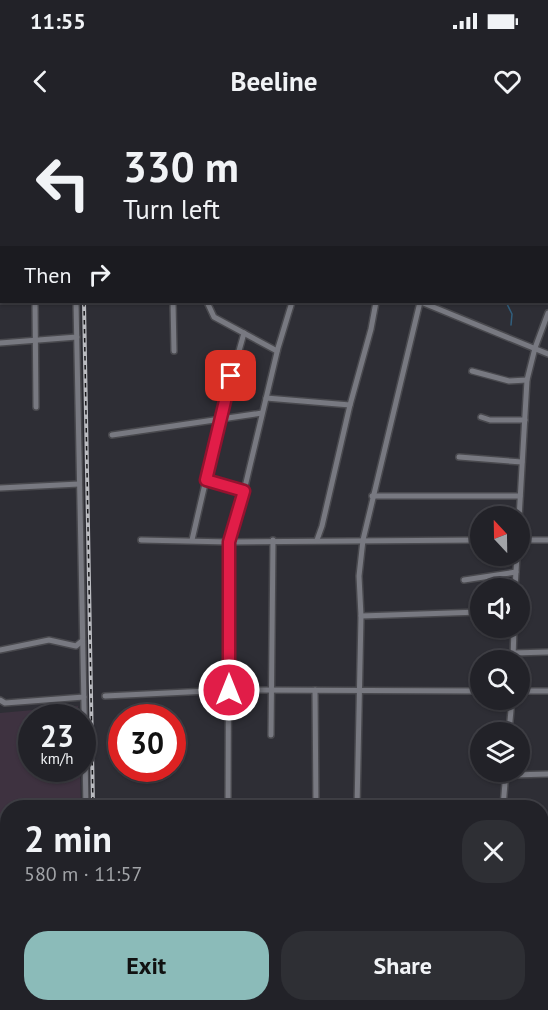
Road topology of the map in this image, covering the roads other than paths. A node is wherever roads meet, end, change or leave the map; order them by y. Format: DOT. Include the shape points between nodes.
graph roads {
  1 [pos="35,303"];
  2 [pos="76,303"];
  3 [pos="173,303"];
  4 [pos="207,303"];
  5 [pos="292,303"];
  6 [pos="375,303"];
  7 [pos="421,303"];
  8 [pos="423,303"];
  9 [pos="548,313"];
  10 [pos="244,333"];
  11 [pos="76,337"];
  12 [pos="35,340"];
  13 [pos="0,343"];
  14 [pos="535,348"];
  15 [pos="174,351"];
  16 [pos="277,351"];
  17 [pos="548,354"];
  18 [pos="472,371"];
  19 [pos="527,380"];
  20 [pos="266,398"];
  21 [pos="350,405"];
  22 [pos="36,407"];
  23 [pos="262,413"];
  24 [pos="481,417"];
  25 [pos="220,419"];
  26 [pos="525,420"];
  27 [pos="112,435"];
  28 [pos="459,457"];
  29 [pos="522,462"];
  30 [pos="206,480"];
  31 [pos="79,484"];
  32 [pos="0,488"];
  33 [pos="244,491"];
  34 [pos="372,496"];
  35 [pos="520,496"];
  36 [pos="520,506"];
  37 [pos="141,540"];
  38 [pos="192,540"];
  39 [pos="273,540"];
  40 [pos="317,540"];
  41 [pos="363,540"];
  42 [pos="470,540"];
  43 [pos="530,540"];
  44 [pos="548,540"];
  45 [pos="229,542"];
  46 [pos="516,566"];
  47 [pos="516,572"];
  48 [pos="516,578"];
  49 [pos="464,580"];
  50 [pos="470,612"];
  51 [pos="361,616"];
  52 [pos="82,641"];
  53 [pos="0,650"];
  54 [pos="548,652"];
  55 [pos="530,653"];
  56 [pos="229,690"];
  57 [pos="271,690"];
  58 [pos="315,690"];
  59 [pos="358,690"];
  60 [pos="470,691"];
  61 [pos="530,691"];
  62 [pos="548,691"];
  63 [pos="105,696"];
  64 [pos="84,697"];
  65 [pos="0,700"];
  66 [pos="271,735"];
  67 [pos="548,774"];
  68 [pos="530,775"];
  69 [pos="505,782"];
  70 [pos="86,800"];
  71 [pos="228,800"];
  72 [pos="316,800"];
  73 [pos="357,800"];
  74 [pos="504,800"];
  1 -- 12 [label="street"];
  2 -- 11 [label="street"];
  3 -- 15 [label="street"];
  4 -- 10 [label="street" via="214,317"];
  5 -- 16 [label="street"];
  6 -- 21 [label="street"];
  7 -- 34 [label="street"];
  8 -- 14 [label="street"];
  9 -- 14 [label="street"];
  10 -- 16 [label="street"];
  10 -- 25 [label="street"];
  11 -- 12 [label="street"];
  11 -- 31 [label="street"];
  12 -- 13 [label="street"];
  12 -- 22 [label="street"];
  14 -- 17 [label="street"];
  14 -- 19 [label="street"];
  16 -- 20 [label="street"];
  18 -- 19 [label="street" via="509,381"];
  19 -- 26 [label="street"];
  20 -- 21 [label="street"];
  20 -- 23 [label="street"];
  21 -- 40 [label="street"];
  23 -- 25 [label="street"];
  23 -- 33 [label="street"];
  24 -- 26 [label="street"];
  25 -- 27 [label="street"];
  25 -- 30 [label="street"];
  26 -- 29 [label="street"];
  28 -- 29 [label="street"];
  29 -- 35 [label="street"];
  30 -- 33 [label="street"];
  30 -- 38 [label="street"];
  31 -- 32 [label="street"];
  31 -- 52 [label="street"];
  33 -- 45 [label="street"];
  34 -- 35 [label="street"];
  34 -- 41 [label="street"];
  35 -- 36 [label="street"];
  37 -- 38 [label="street"];
  38 -- 45 [label="street"];
  39 -- 40 [label="street"];
  39 -- 45 [label="street"];
  39 -- 57 [label="street"];
  40 -- 41 [label="street"];
  41 -- 42 [label="street"];
  41 -- 51 [label="street" via="359,576"];
  43 -- 44 [label="street"];
  45 -- 56 [label="street"];
  46 -- 47 [label="street"];
  47 -- 48 [label="street"];
  47 -- 49 [label="street"];
  50 -- 51 [label="street"];
  51 -- 59 [label="street"];
  52 -- 53 [label="street" via="76,646 49,640"];
  52 -- 64 [label="street"];
  54 -- 55 [label="street"];
  56 -- 57 [label="street"];
  56 -- 63 [label="street"];
  56 -- 71 [label="street"];
  57 -- 58 [label="street"];
  57 -- 66 [label="street"];
  58 -- 59 [label="street"];
  58 -- 72 [label="street"];
  59 -- 60 [label="street"];
  59 -- 73 [label="street"];
  61 -- 62 [label="street"];
  64 -- 65 [label="street" via="5,703"];
  64 -- 70 [label="street"];
  67 -- 68 [label="street"];
  69 -- 74 [label="street"];
}
